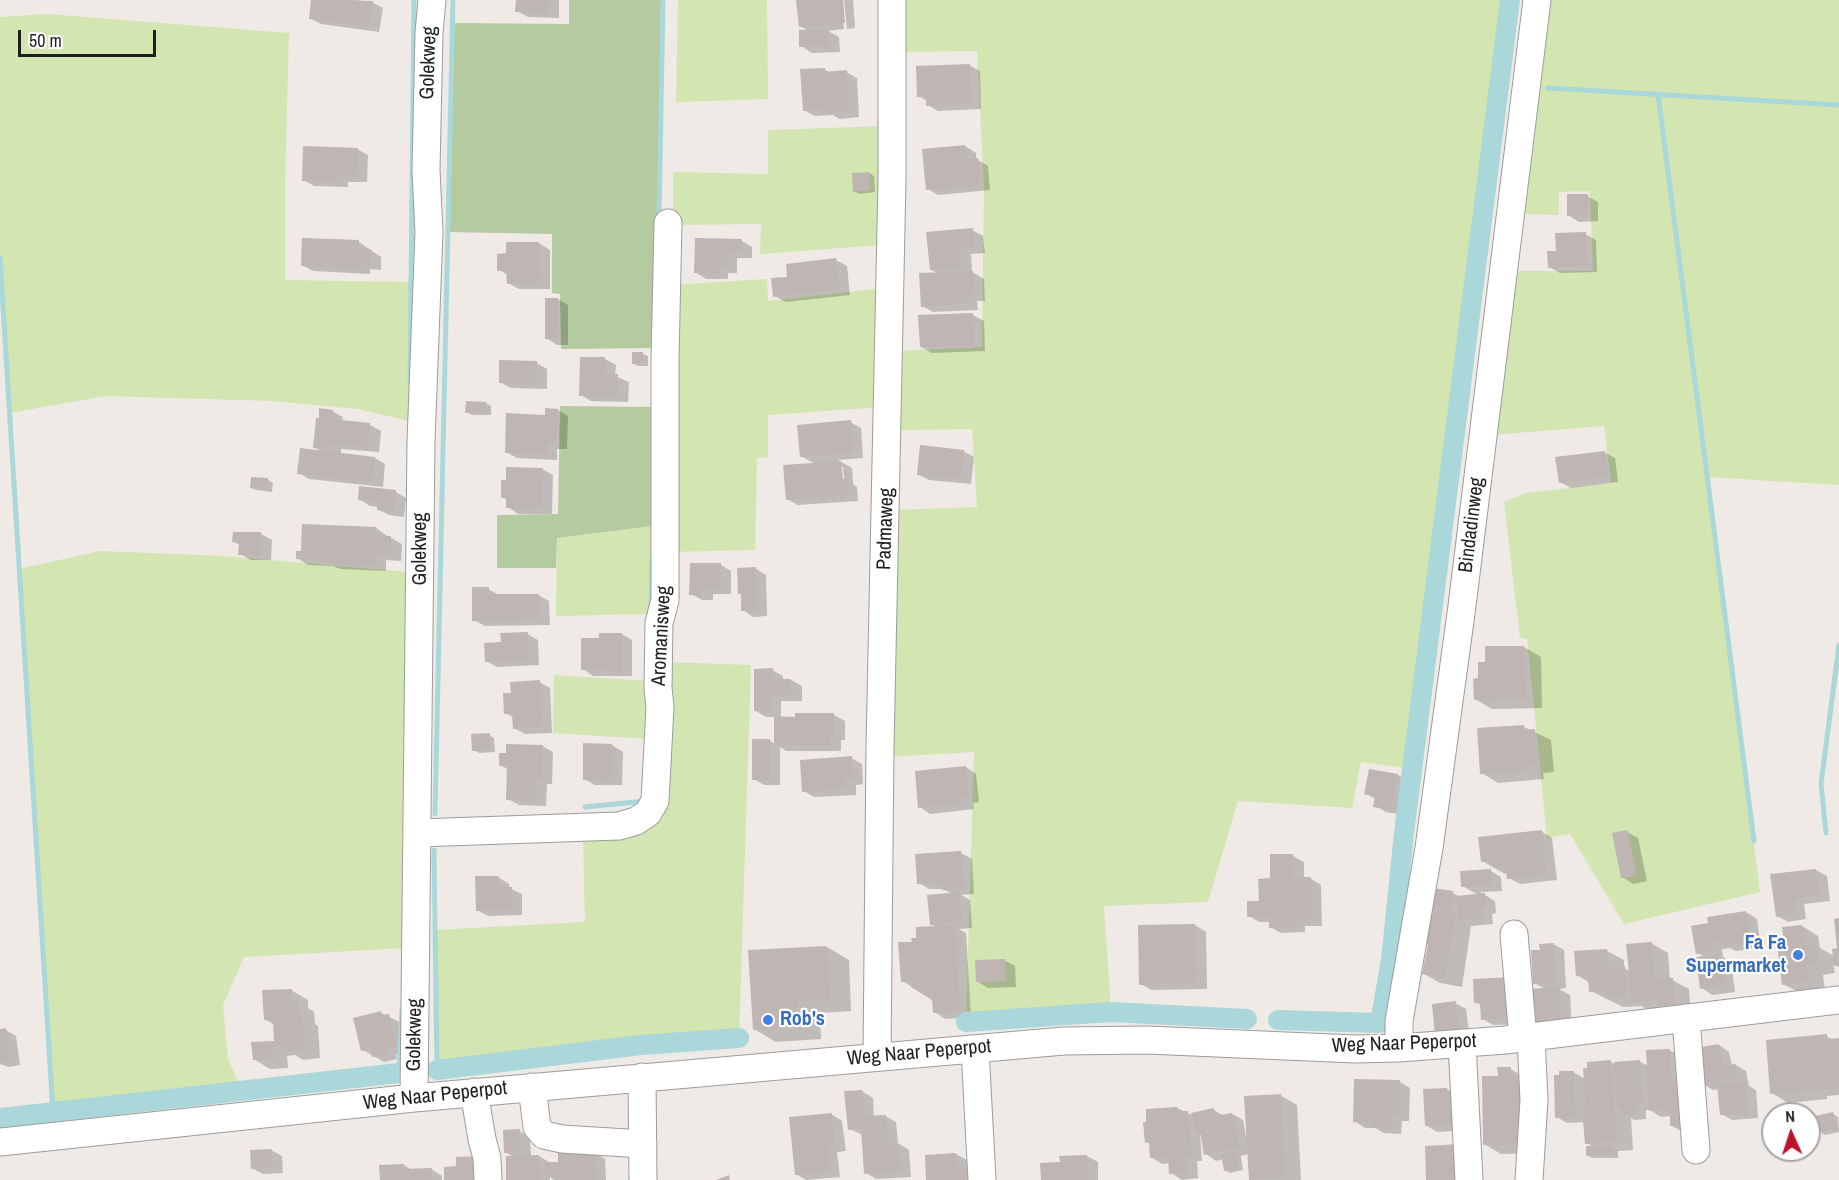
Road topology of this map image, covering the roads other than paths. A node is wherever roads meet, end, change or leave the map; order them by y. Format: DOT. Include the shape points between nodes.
graph roads {
  1 [pos="432,0"];
  2 [pos="892,0"];
  3 [pos="1537,0"];
  4 [pos="668,223"];
  5 [pos="418,833"];
  6 [pos="1514,934"];
  7 [pos="1839,1000"];
  8 [pos="1686,1018"];
  9 [pos="1527,1038"];
  10 [pos="1462,1043"];
  11 [pos="1400,1048"];
  12 [pos="975,1049"];
  13 [pos="877,1057"];
  14 [pos="642,1077"];
  15 [pos="532,1087"];
  16 [pos="474,1092"];
  17 [pos="414,1098"];
  18 [pos="0,1142"];
  19 [pos="643,1144"];
  20 [pos="1696,1150"];
  21 [pos="488,1180"];
  22 [pos="643,1180"];
  23 [pos="981,1180"];
  24 [pos="1469,1180"];
  25 [pos="1529,1180"];
  1 -- 5 [label="street, Golekweg" via="421,441"];
  2 -- 13 [label="street, Padmaweg"];
  3 -- 11 [label="street, Bindadinweg" via="1462,606 1429,848 1399,1021"];
  4 -- 5 [label="street, Aromanisweg" via="665,600 658,623 660,707 655,801 648,813 619,826"];
  5 -- 17 [label="street, Golekweg"];
  6 -- 9 [label="street"];
  7 -- 8 [label="street, Weg Naar Peperpot"];
  8 -- 9 [label="street, Weg Naar Peperpot"];
  8 -- 20 [label="street"];
  9 -- 10 [label="street, Weg Naar Peperpot"];
  9 -- 25 [label="street" via="1534,1100"];
  10 -- 11 [label="street, Weg Naar Peperpot"];
  10 -- 24 [label="street"];
  11 -- 12 [label="street, Weg Naar Peperpot" via="1147,1040 1064,1041"];
  12 -- 13 [label="street, Weg Naar Peperpot"];
  12 -- 23 [label="street"];
  13 -- 14 [label="street, Weg Naar Peperpot"];
  14 -- 15 [label="street, Weg Naar Peperpot"];
  14 -- 19 [label="street"];
  15 -- 16 [label="street, Weg Naar Peperpot"];
  15 -- 19 [label="street" via="537,1127 544,1135"];
  16 -- 17 [label="street, Weg Naar Peperpot"];
  16 -- 21 [label="street"];
  17 -- 18 [label="street, Weg Naar Peperpot"];
  19 -- 22 [label="street"];
}
